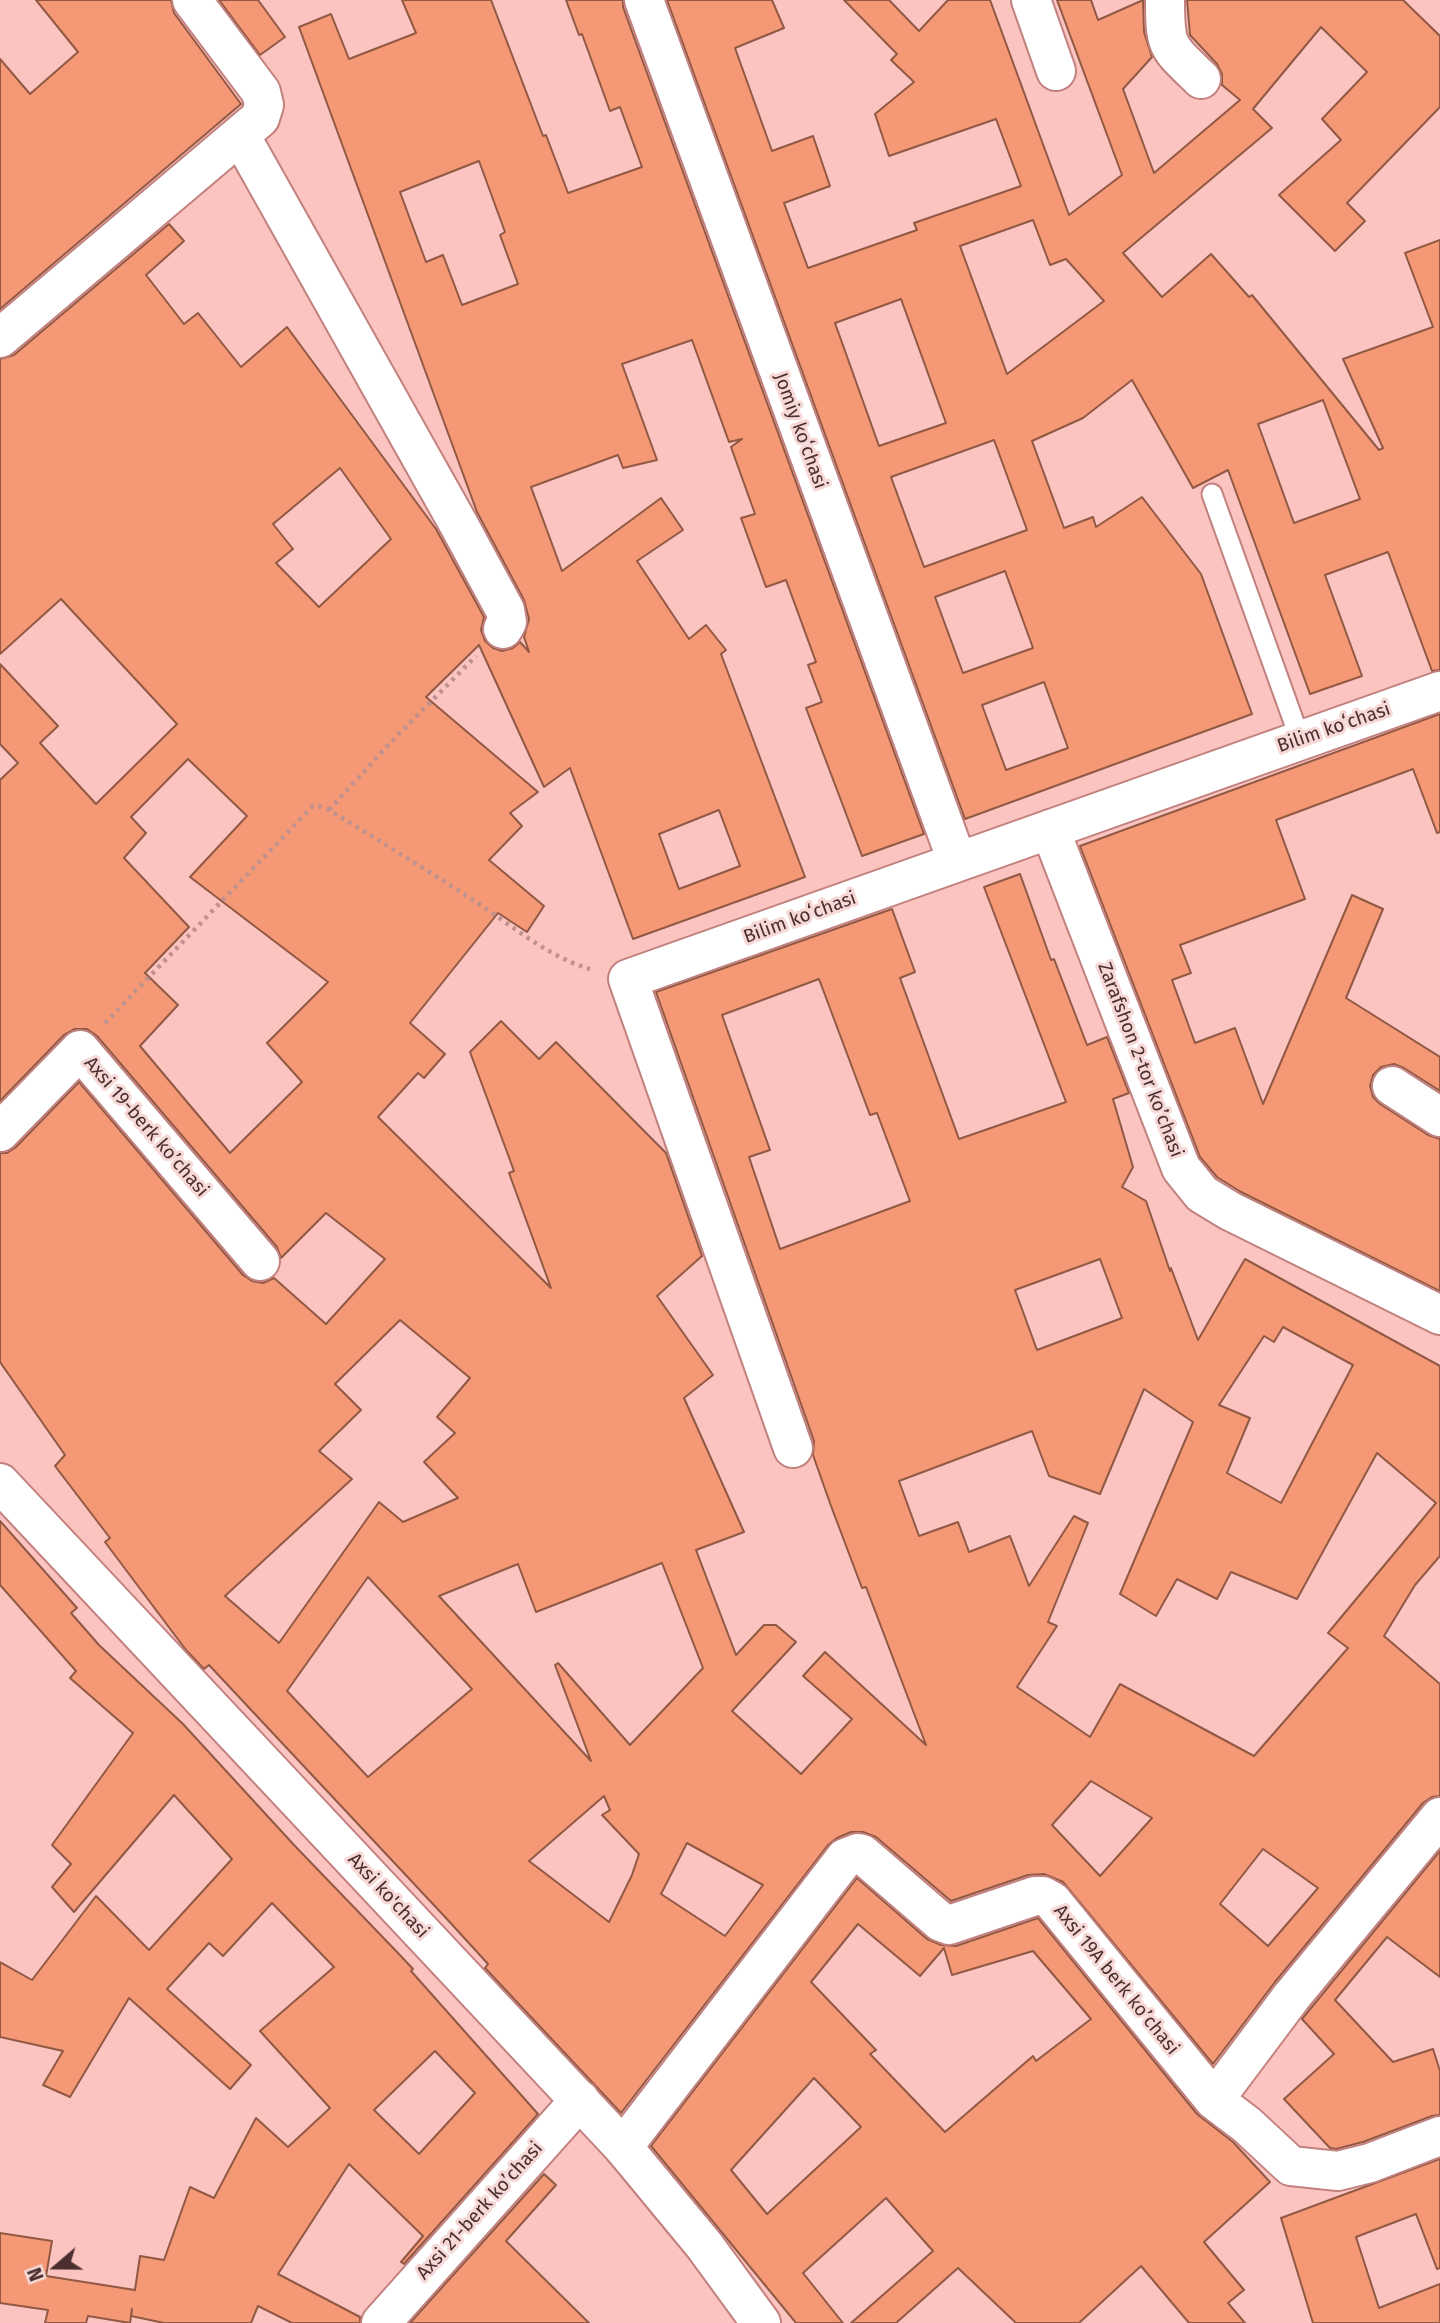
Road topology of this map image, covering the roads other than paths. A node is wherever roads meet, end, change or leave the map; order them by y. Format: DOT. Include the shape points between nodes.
graph roads {
  1 [pos="192,0"];
  2 [pos="644,0"];
  3 [pos="1031,0"];
  4 [pos="1166,0"];
  5 [pos="1056,71"];
  6 [pos="1201,79"];
  7 [pos="240,135"];
  8 [pos="0,338"];
  9 [pos="1212,494"];
  10 [pos="503,629"];
  11 [pos="1440,691"];
  12 [pos="1300,739"];
  13 [pos="1050,829"];
  14 [pos="957,861"];
  15 [pos="1392,1086"];
  16 [pos="1440,1117"];
  17 [pos="0,1132"];
  18 [pos="260,1261"];
  19 [pos="1440,1315"];
  20 [pos="793,1448"];
  21 [pos="0,1483"];
  22 [pos="1440,1817"];
  23 [pos="580,2100"];
  24 [pos="1214,2100"];
  25 [pos="1440,2136"];
  26 [pos="623,2147"];
  27 [pos="381,2323"];
  28 [pos="761,2323"];
  1 -- 7 [label="street" via="261,92 260,118"];
  2 -- 14 [label="street, Jomiy koʻchasi"];
  3 -- 5 [label="street"];
  4 -- 6 [label="street" via="1168,43"];
  7 -- 8 [label="street"];
  7 -- 10 [label="street" via="498,597 507,616"];
  9 -- 12 [label="lane"];
  11 -- 12 [label="street, Bilim koʻchasi"];
  12 -- 13 [label="street, Bilim koʻchasi"];
  13 -- 14 [label="street, Bilim koʻchasi"];
  13 -- 19 [label="street, Zarafshon 2-tor koʼchasi" via="1181,1168 1202,1194 1230,1210"];
  14 -- 20 [label="street, Bilim koʻchasi" via="628,979"];
  15 -- 16 [label="street"];
  17 -- 18 [label="street, Аxsi 19-berk koʼchasi" via="80,1049"];
  21 -- 23 [label="street, Axsi ko'chasi"];
  22 -- 24 [label="street" via="1292,1996"];
  23 -- 26 [label="street, Axsi ko'chasi"];
  23 -- 27 [label="street, Аxsi 21-berk koʼchasi"];
  24 -- 25 [label="street, Аxsi 19А berk koʼchasi" via="1291,2166 1338,2171"];
  24 -- 26 [label="street, Аxsi 19А berk koʼchasi" via="1052,1900 1035,1896 948,1925 858,1853 845,1858"];
  26 -- 28 [label="street, Axsi ko'chasi"];
}
